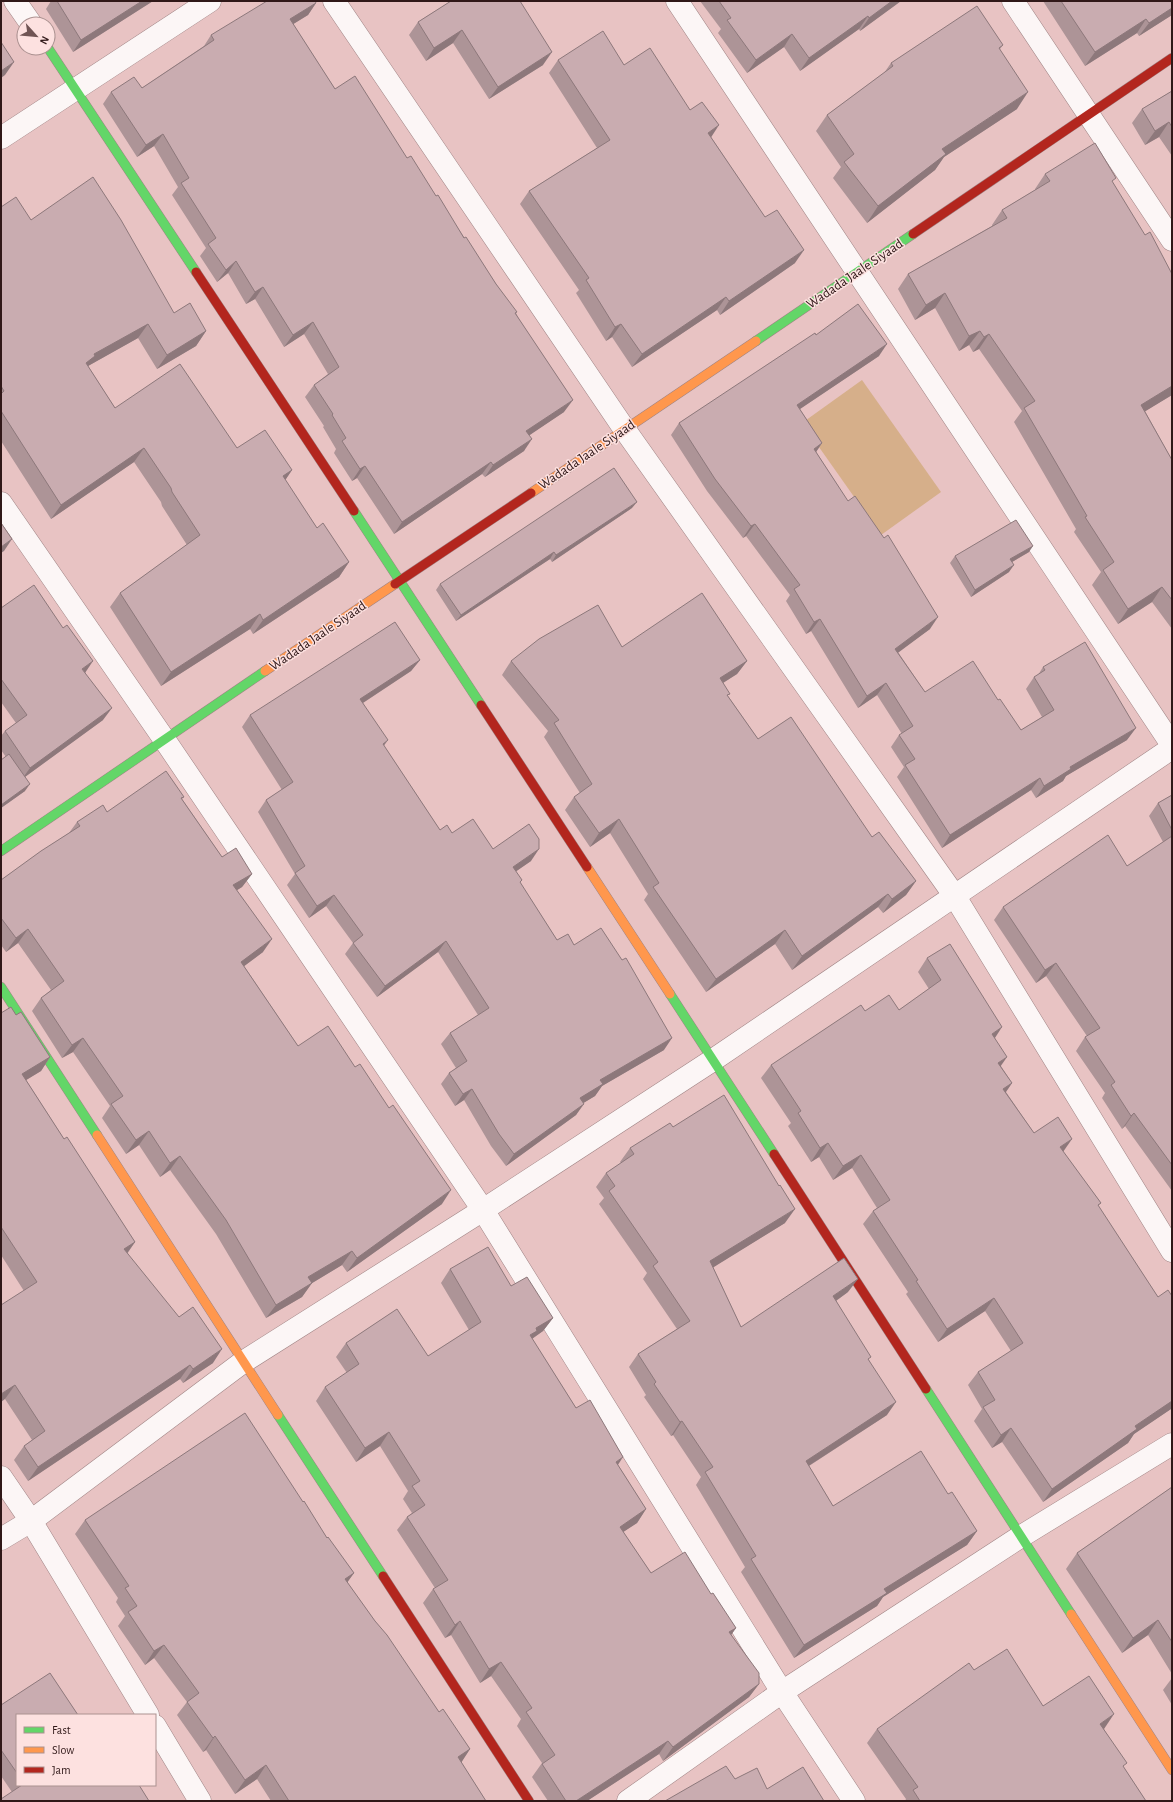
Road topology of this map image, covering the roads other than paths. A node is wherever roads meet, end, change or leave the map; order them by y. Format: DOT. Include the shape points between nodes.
graph roads {
  1 [pos="15,1"];
  2 [pos="210,1"];
  3 [pos="334,1"];
  4 [pos="677,1"];
  5 [pos="1013,1"];
  6 [pos="25,16"];
  7 [pos="53,56"];
  8 [pos="1172,58"];
  9 [pos="76,90"];
  10 [pos="1089,114"];
  11 [pos="1,138"];
  12 [pos="1172,240"];
  13 [pos="858,272"];
  14 [pos="625,430"];
  15 [pos="1,503"];
  16 [pos="400,581"];
  17 [pos="164,739"];
  18 [pos="1172,746"];
  19 [pos="1,851"];
  20 [pos="954,895"];
  21 [pos="1,987"];
  22 [pos="713,1060"];
  23 [pos="483,1210"];
  24 [pos="1172,1251"];
  25 [pos="243,1362"];
  26 [pos="1172,1444"];
  27 [pos="1,1477"];
  28 [pos="31,1521"];
  29 [pos="1020,1537"];
  30 [pos="1,1539"];
  31 [pos="782,1692"];
  32 [pos="147,1714"];
  33 [pos="156,1728"];
  34 [pos="1172,1770"];
  35 [pos="200,1801"];
  36 [pos="529,1801"];
  37 [pos="628,1801"];
  38 [pos="854,1801"];
  1 -- 6 [label="street"];
  2 -- 9 [label="street"];
  3 -- 14 [label="street"];
  4 -- 13 [label="street"];
  5 -- 10 [label="street"];
  7 -- 9 [label="street"];
  8 -- 10 [label="street, Wadada Jaale Siyaad"];
  9 -- 11 [label="street"];
  9 -- 16 [label="street"];
  10 -- 12 [label="street"];
  10 -- 13 [label="street, Wadada Jaale Siyaad"];
  13 -- 14 [label="street, Wadada Jaale Siyaad"];
  13 -- 18 [label="street"];
  14 -- 16 [label="street, Wadada Jaale Siyaad"];
  14 -- 20 [label="street"];
  15 -- 17 [label="street"];
  16 -- 17 [label="street, Wadada Jaale Siyaad"];
  16 -- 22 [label="street"];
  17 -- 19 [label="street, Wadada Jaale Siyaad"];
  17 -- 23 [label="street"];
  18 -- 20 [label="street"];
  20 -- 22 [label="street"];
  20 -- 24 [label="street"];
  21 -- 25 [label="street"];
  22 -- 23 [label="street"];
  22 -- 29 [label="street"];
  23 -- 25 [label="street"];
  23 -- 31 [label="street"];
  25 -- 28 [label="street"];
  25 -- 36 [label="street"];
  26 -- 29 [label="street"];
  27 -- 28 [label="street"];
  28 -- 30 [label="street"];
  28 -- 32 [label="street"];
  29 -- 31 [label="street"];
  29 -- 34 [label="street"];
  31 -- 37 [label="street"];
  31 -- 38 [label="street"];
  33 -- 35 [label="street"];
}
